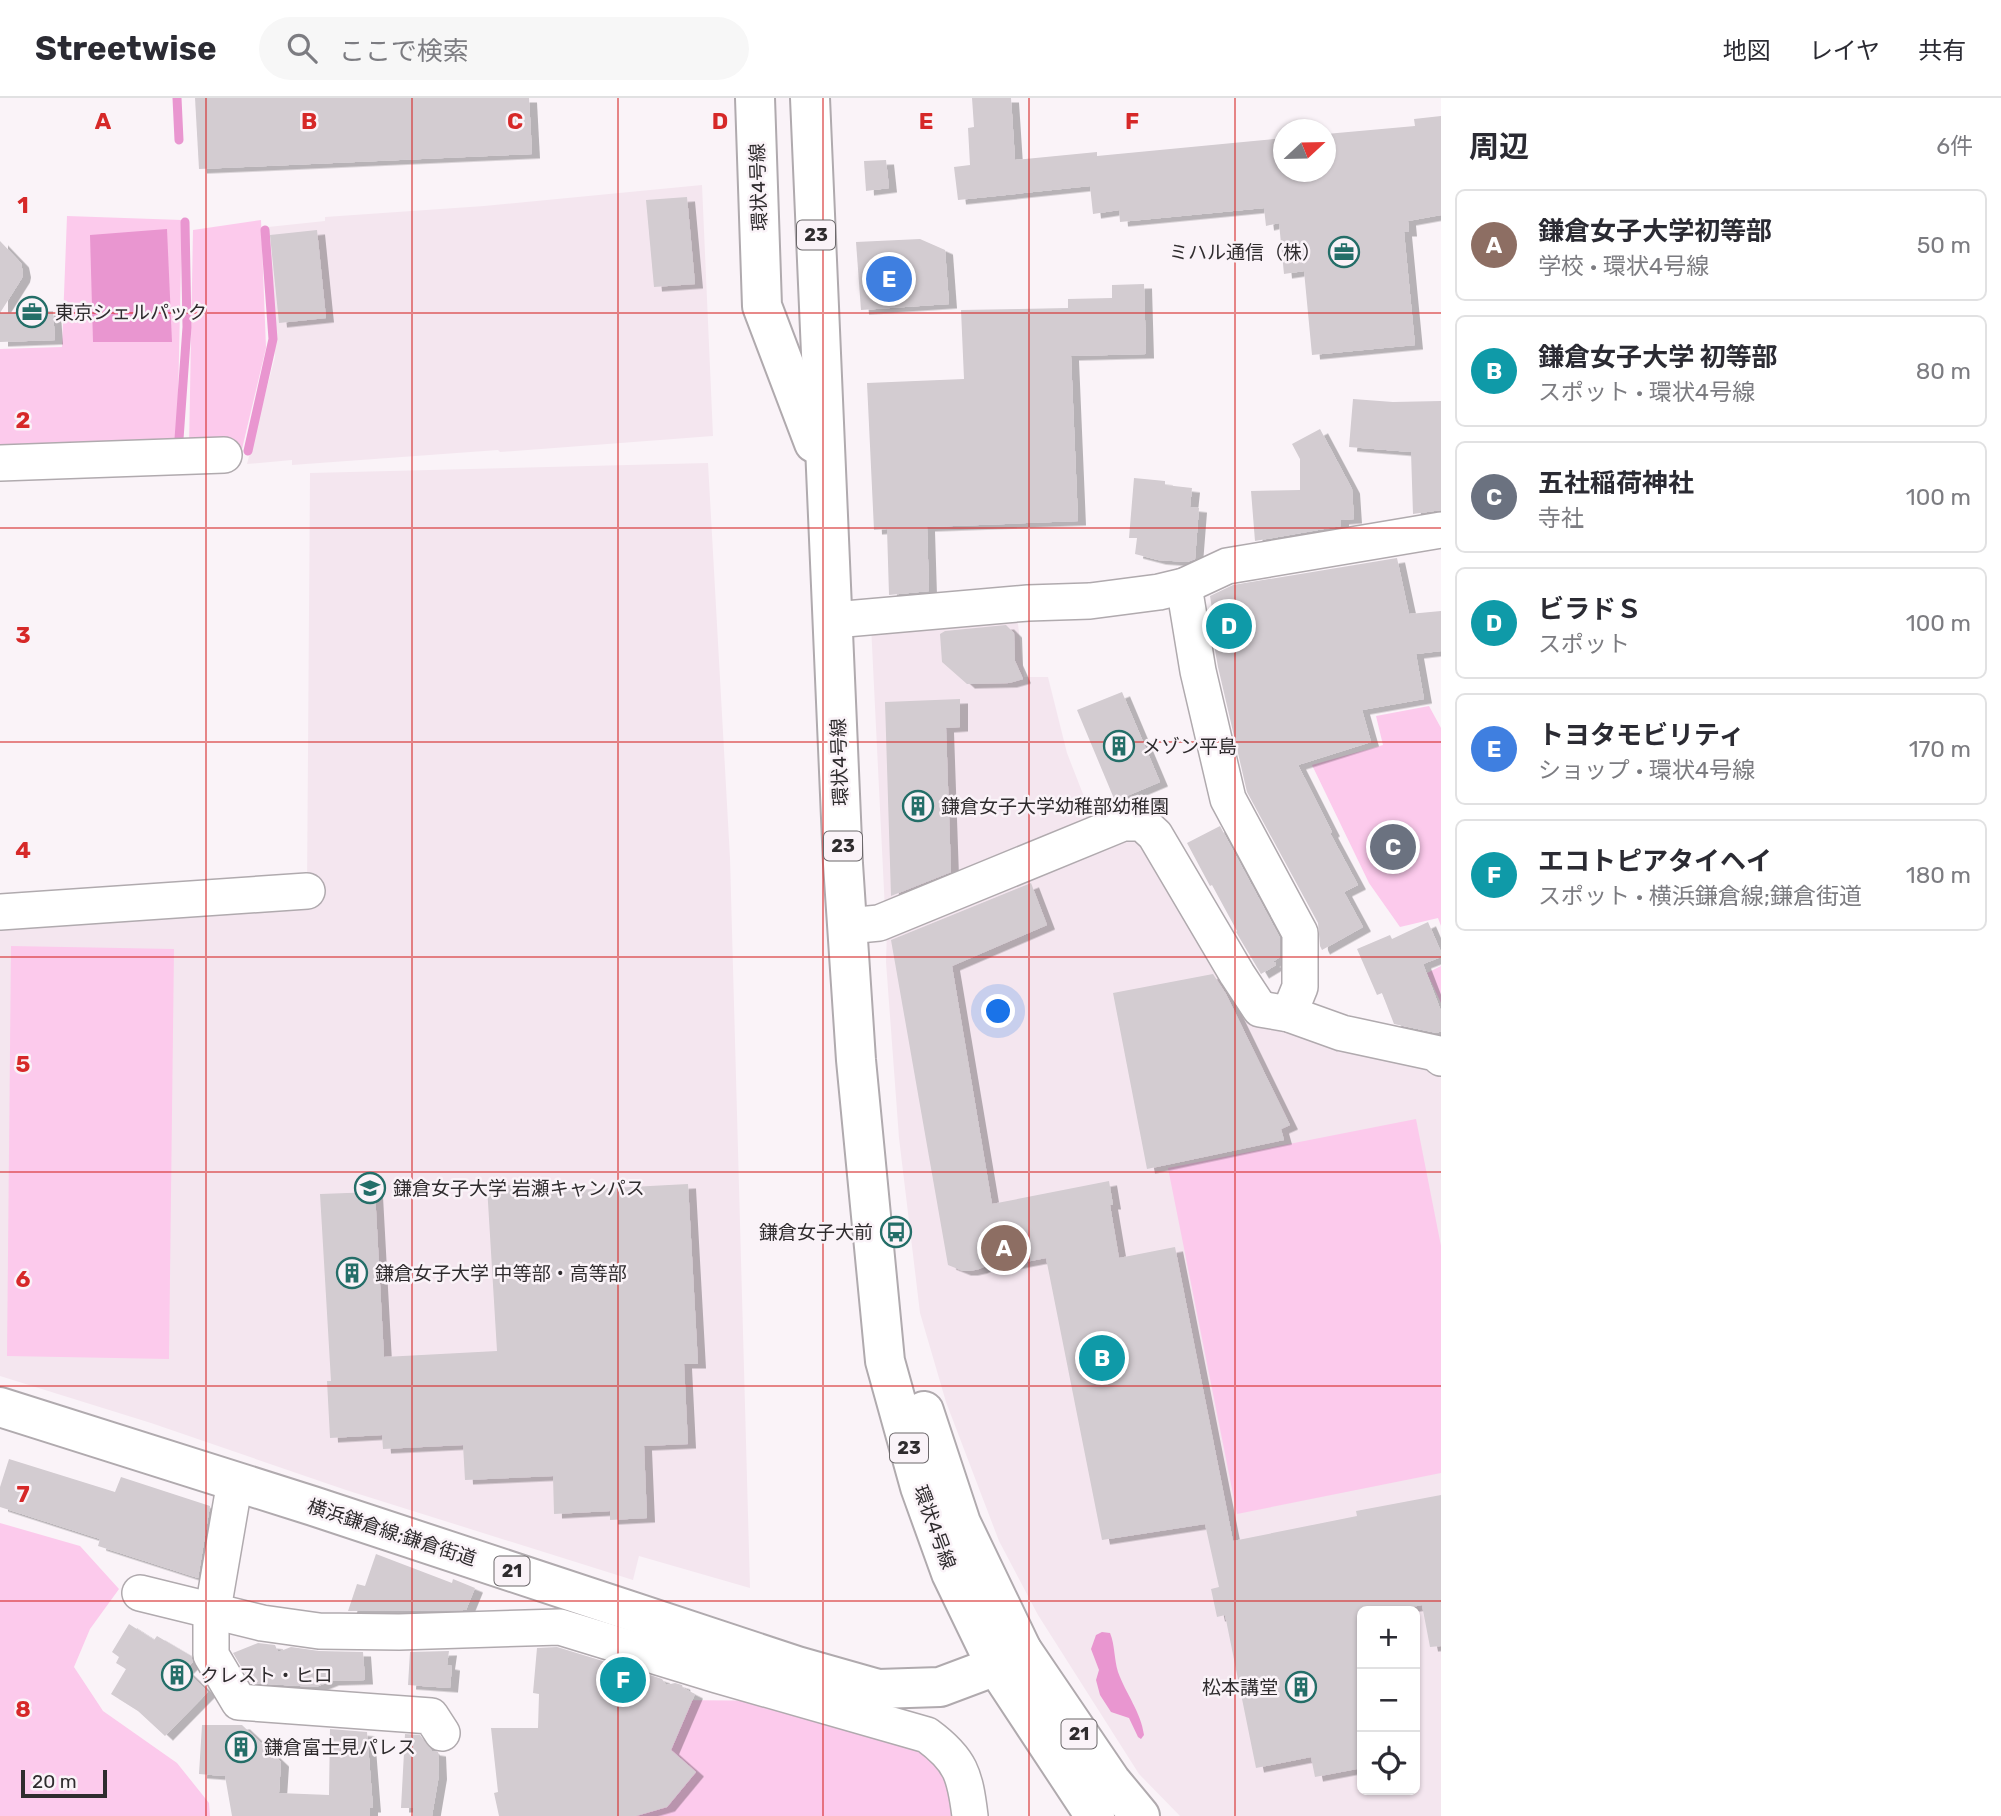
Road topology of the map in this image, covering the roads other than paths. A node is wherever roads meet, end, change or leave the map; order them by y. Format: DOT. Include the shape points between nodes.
graph roads {
  1 [pos="755,98"];
  2 [pos="810,98"];
  3 [pos="224,455"];
  4 [pos="0,463"];
  5 [pos="826,474"];
  6 [pos="1441,530"];
  7 [pos="1184,586"];
  8 [pos="834,620"];
  9 [pos="307,891"];
  10 [pos="0,912"];
  11 [pos="848,926"];
  12 [pos="1289,1014"];
  13 [pos="1441,1058"];
  14 [pos="0,1407"];
  15 [pos="235,1481"];
  16 [pos="546,1582"];
  17 [pos="140,1593"];
  18 [pos="213,1610"];
  19 [pos="537,1628"];
  20 [pos="1009,1658"];
  21 [pos="442,1733"];
  22 [pos="970,1816"];
  23 [pos="1095,1816"];
  24 [pos="1140,1816"];
  1 -- 5 [label="main road, 環状4号線 / 23" via="762,306"];
  2 -- 5 [label="main road, 環状4号線 / 23"];
  3 -- 4 [label="street"];
  5 -- 8 [label="main road, 環状4号線 / 23"];
  6 -- 7 [label="street" via="1227,566"];
  7 -- 8 [label="street" via="1090,601"];
  7 -- 12 [label="street" via="1228,799 1300,933 1300,987"];
  8 -- 11 [label="main road, 環状4号線 / 23"];
  9 -- 10 [label="street"];
  11 -- 12 [label="street" via="879,923 1123,823 1142,824 1155,835 1260,1009"];
  11 -- 20 [label="main road, 環状4号線 / 23" via="885,1361 920,1488 951,1573"];
  12 -- 13 [label="street" via="1342,1033"];
  14 -- 15 [label="main road, 横浜鎌倉線;鎌倉街道 / 21"];
  15 -- 16 [label="main road, 横浜鎌倉線;鎌倉街道 / 21"];
  15 -- 18 [label="street"];
  16 -- 19 [label="street"];
  16 -- 20 [label="main road, 横浜鎌倉線;鎌倉街道 / 21" via="878,1689 940,1687"];
  17 -- 18 [label="street"];
  18 -- 19 [label="street" via="319,1631"];
  18 -- 21 [label="street" via="211,1655 239,1702 431,1716"];
  19 -- 22 [label="street" via="560,1627 927,1734 961,1768"];
  20 -- 23 [label="main road, 21"];
  20 -- 24 [label="main road, 21"];
}
